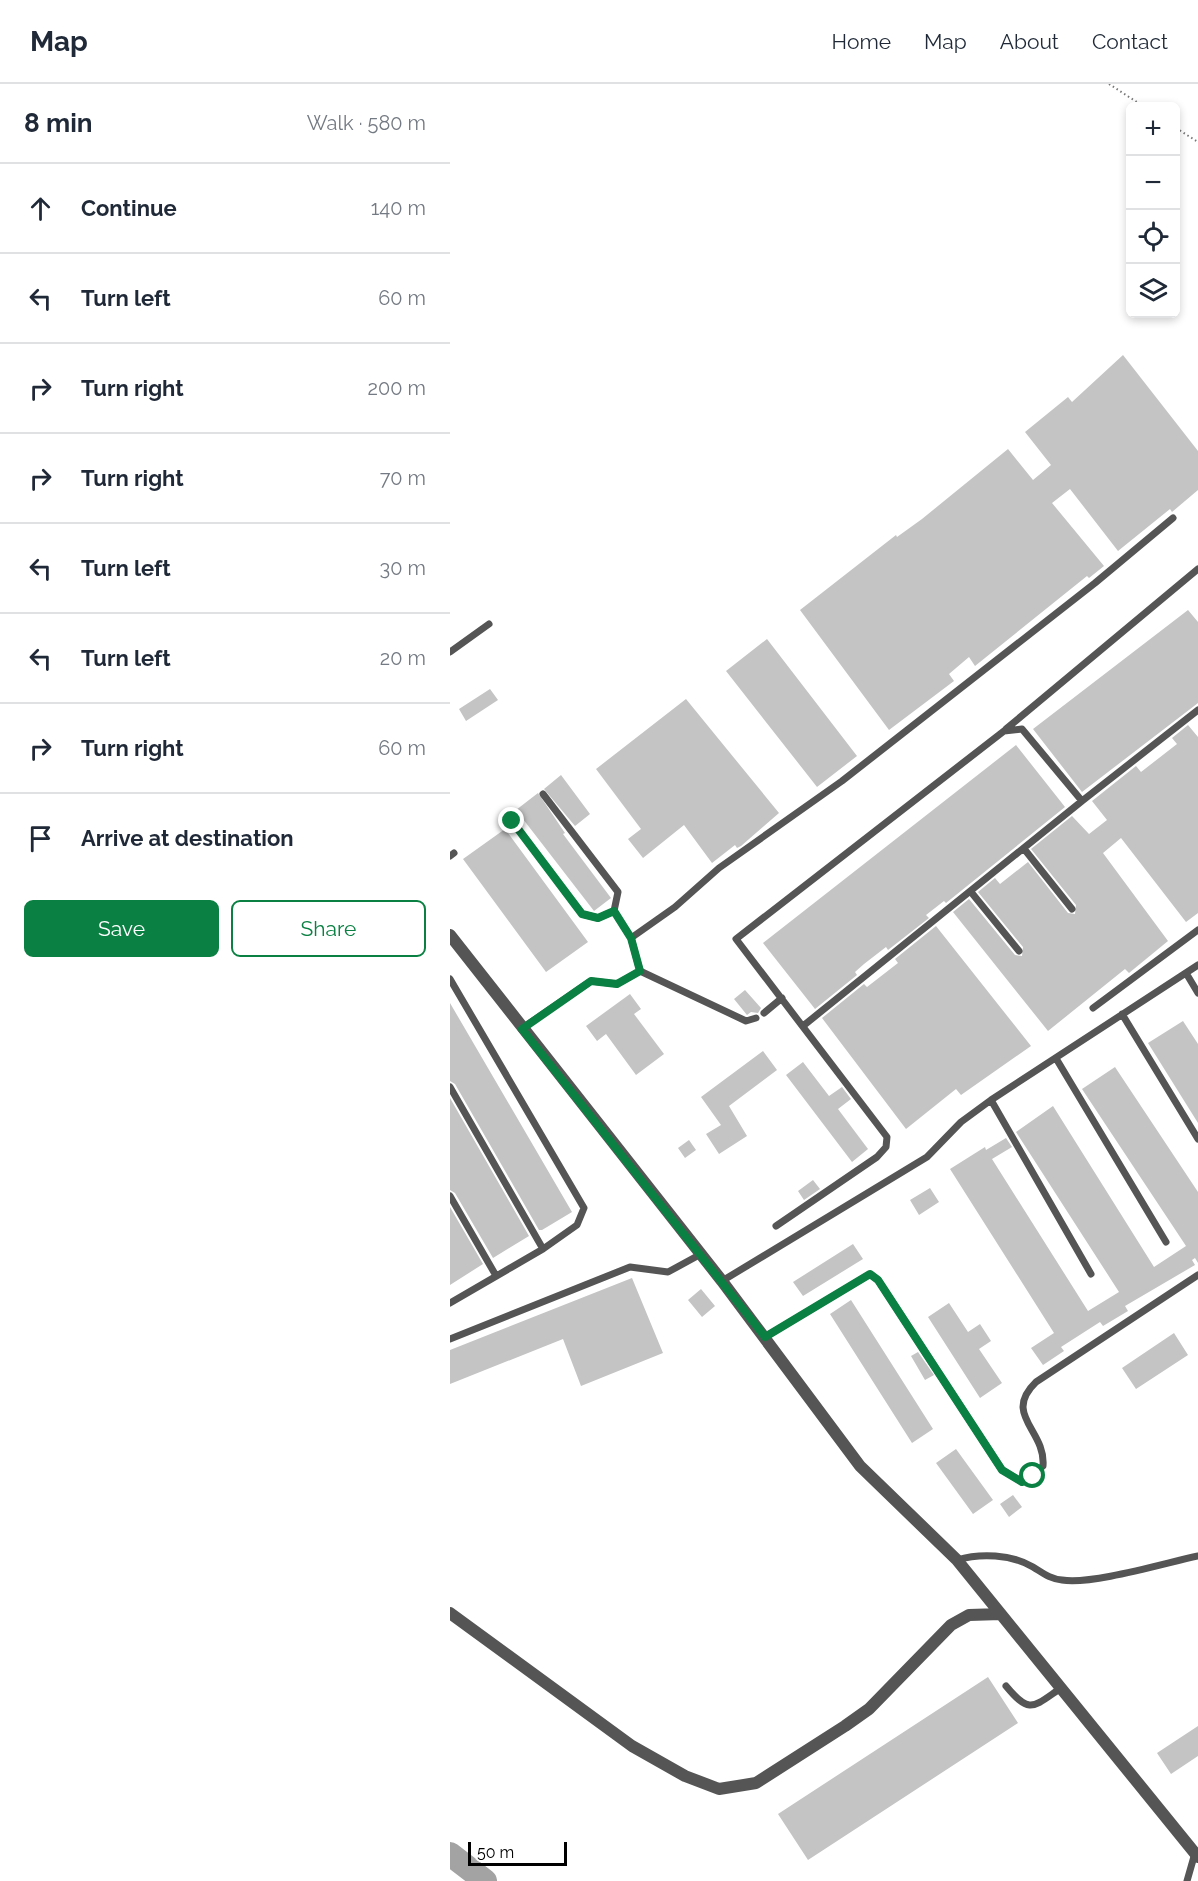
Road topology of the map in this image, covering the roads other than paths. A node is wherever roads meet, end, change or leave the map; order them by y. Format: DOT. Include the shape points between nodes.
graph roads {
  1 [pos="1173,518"];
  2 [pos="1198,569"];
  3 [pos="489,624"];
  4 [pos="450,652"];
  5 [pos="1198,710"];
  6 [pos="1004,731"];
  7 [pos="543,794"];
  8 [pos="1082,801"];
  9 [pos="512,821"];
  10 [pos="1025,850"];
  11 [pos="971,892"];
  12 [pos="1072,909"];
  13 [pos="614,911"];
  14 [pos="1198,930"];
  15 [pos="450,935"];
  16 [pos="631,938"];
  17 [pos="1019,951"];
  18 [pos="1198,965"];
  19 [pos="640,971"];
  20 [pos="1186,973"];
  21 [pos="450,979"];
  22 [pos="1198,993"];
  23 [pos="782,998"];
  24 [pos="1094,1008"];
  25 [pos="764,1013"];
  26 [pos="1122,1014"];
  27 [pos="756,1018"];
  28 [pos="803,1026"];
  29 [pos="522,1029"];
  30 [pos="1057,1060"];
  31 [pos="450,1087"];
  32 [pos="991,1100"];
  33 [pos="1198,1139"];
  34 [pos="450,1196"];
  35 [pos="776,1226"];
  36 [pos="1166,1242"];
  37 [pos="543,1249"];
  38 [pos="701,1254"];
  39 [pos="495,1274"];
  40 [pos="1091,1274"];
  41 [pos="1198,1275"];
  42 [pos="722,1281"];
  43 [pos="450,1303"];
  44 [pos="765,1337"];
  45 [pos="450,1339"];
  46 [pos="1198,1556"];
  47 [pos="957,1560"];
  48 [pos="450,1613"];
  49 [pos="1001,1614"];
  50 [pos="1006,1686"];
  51 [pos="1061,1688"];
  52 [pos="1197,1855"];
  53 [pos="1187,1881"];
  1 -- 16 [label="lane" via="842,781 719,868 675,907"];
  2 -- 6 [label="lane"];
  3 -- 4 [label="lane"];
  5 -- 8 [label="lane"];
  6 -- 8 [label="lane" via="1022,729"];
  6 -- 23 [label="lane" via="736,939"];
  7 -- 13 [label="lane" via="618,892"];
  8 -- 10 [label="lane"];
  9 -- 13 [label="lane" via="582,914 598,918"];
  10 -- 11 [label="lane"];
  10 -- 12 [label="lane"];
  11 -- 17 [label="lane"];
  11 -- 28 [label="lane"];
  13 -- 16 [label="lane"];
  14 -- 24 [label="lane"];
  15 -- 29 [label="street"];
  16 -- 19 [label="lane"];
  18 -- 20 [label="lane"];
  19 -- 27 [label="lane" via="746,1021"];
  19 -- 29 [label="lane" via="617,984 591,981"];
  20 -- 22 [label="lane"];
  20 -- 26 [label="lane"];
  21 -- 37 [label="lane" via="584,1208 577,1225"];
  23 -- 25 [label="lane"];
  23 -- 28 [label="lane"];
  26 -- 30 [label="lane"];
  26 -- 33 [label="lane"];
  28 -- 35 [label="lane" via="887,1137 886,1147"];
  29 -- 38 [label="street"];
  30 -- 32 [label="lane"];
  30 -- 36 [label="lane"];
  31 -- 37 [label="lane"];
  32 -- 40 [label="lane"];
  32 -- 42 [label="lane" via="961,1122 927,1157"];
  34 -- 39 [label="lane"];
  37 -- 39 [label="lane"];
  38 -- 42 [label="street"];
  38 -- 45 [label="lane" via="668,1272 630,1267"];
  39 -- 43 [label="lane"];
  41 -- 44 [label="lane" via="1024,1393 1024,1413 1044,1457 1043,1466 1022,1482 1002,1470 878,1280 870,1274"];
  42 -- 44 [label="street"];
  44 -- 47 [label="street" via="860,1466"];
  46 -- 47 [label="lane" via="1079,1581 1046,1576 1032,1566 1000,1557 976,1555"];
  47 -- 49 [label="street"];
  48 -- 49 [label="street" via="632,1746 685,1776 719,1789 756,1783 845,1726 869,1709 951,1625 969,1615"];
  49 -- 51 [label="street"];
  50 -- 51 [label="lane" via="1028,1707"];
  51 -- 52 [label="street"];
  52 -- 53 [label="lane"];
}
